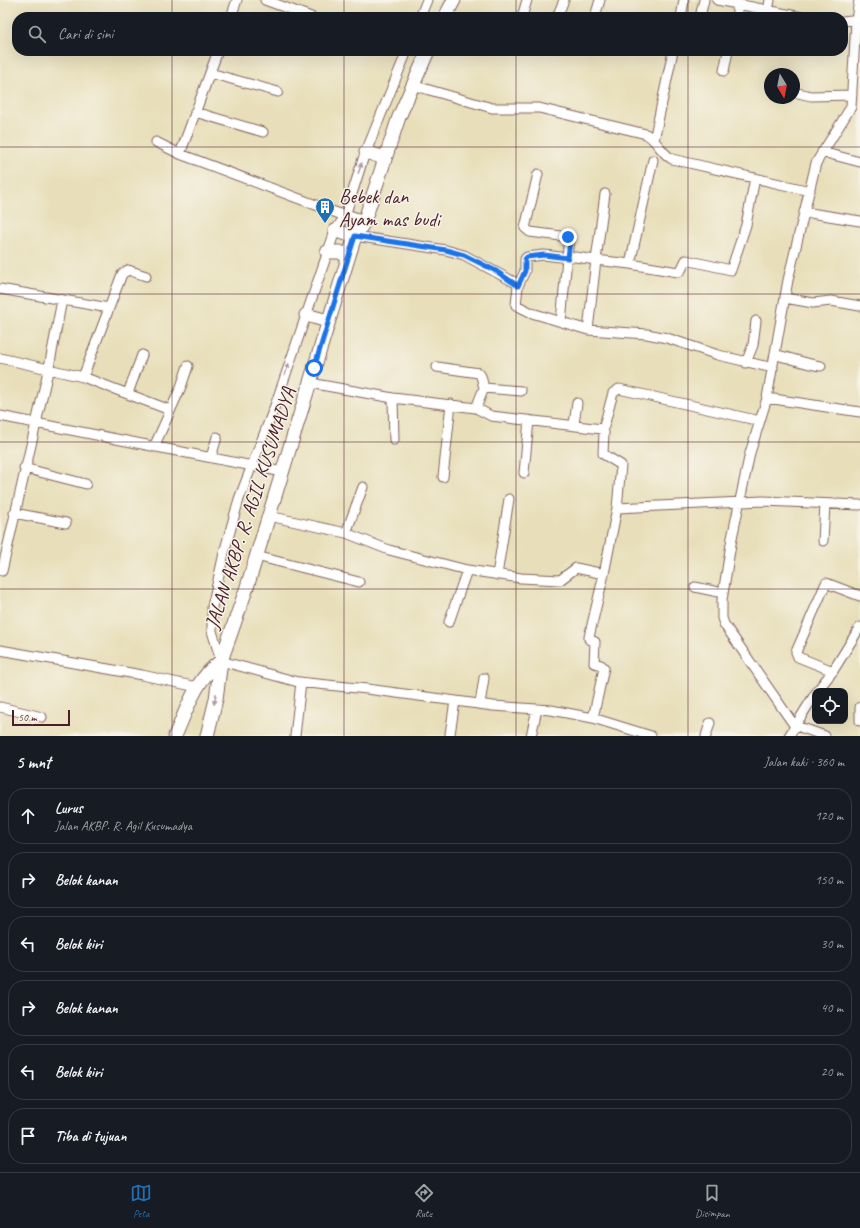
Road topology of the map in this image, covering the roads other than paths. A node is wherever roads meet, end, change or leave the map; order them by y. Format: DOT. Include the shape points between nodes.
graph roads {
  1 [pos="237,0"];
  2 [pos="265,0"];
  3 [pos="427,0"];
  4 [pos="454,0"];
  5 [pos="527,0"];
  6 [pos="564,0"];
  7 [pos="600,0"];
  8 [pos="684,0"];
  9 [pos="704,0"];
  10 [pos="717,0"];
  11 [pos="770,0"];
  12 [pos="859,0"];
  13 [pos="738,5"];
  14 [pos="233,12"];
  15 [pos="298,12"];
  16 [pos="422,12"];
  17 [pos="448,12"];
  18 [pos="523,12"];
  19 [pos="559,12"];
  20 [pos="596,12"];
  21 [pos="682,12"];
  22 [pos="701,12"];
  23 [pos="737,12"];
  24 [pos="768,12"];
  25 [pos="772,12"];
  26 [pos="858,19"];
  27 [pos="848,20"];
  28 [pos="216,56"];
  29 [pos="405,56"];
  30 [pos="426,56"];
  31 [pos="672,56"];
  32 [pos="727,56"];
  33 [pos="724,71"];
  34 [pos="210,73"];
  35 [pos="412,85"];
  36 [pos="278,92"];
  37 [pos="800,93"];
  38 [pos="852,95"];
  39 [pos="855,108"];
  40 [pos="195,112"];
  41 [pos="263,132"];
  42 [pos="651,137"];
  43 [pos="156,142"];
  44 [pos="366,152"];
  45 [pos="822,152"];
  46 [pos="180,154"];
  47 [pos="384,158"];
  48 [pos="652,160"];
  49 [pos="860,162"];
  50 [pos="538,174"];
  51 [pos="755,178"];
  52 [pos="810,191"];
  53 [pos="605,194"];
  54 [pos="804,212"];
  55 [pos="345,216"];
  56 [pos="860,221"];
  57 [pos="364,222"];
  58 [pos="335,231"];
  59 [pos="355,236"];
  60 [pos="327,252"];
  61 [pos="348,257"];
  62 [pos="568,257"];
  63 [pos="596,260"];
  64 [pos="630,264"];
  65 [pos="146,276"];
  66 [pos="518,286"];
  67 [pos="0,289"];
  68 [pos="785,298"];
  69 [pos="62,300"];
  70 [pos="860,306"];
  71 [pos="109,308"];
  72 [pos="306,315"];
  73 [pos="328,321"];
  74 [pos="756,321"];
  75 [pos="561,322"];
  76 [pos="588,330"];
  77 [pos="142,355"];
  78 [pos="776,355"];
  79 [pos="0,358"];
  80 [pos="746,363"];
  81 [pos="188,366"];
  82 [pos="821,366"];
  83 [pos="437,367"];
  84 [pos="49,368"];
  85 [pos="773,368"];
  86 [pos="83,377"];
  87 [pos="310,382"];
  88 [pos="484,388"];
  89 [pos="521,391"];
  90 [pos="128,393"];
  91 [pos="393,398"];
  92 [pos="767,398"];
  93 [pos="577,403"];
  94 [pos="452,404"];
  95 [pos="476,408"];
  96 [pos="170,410"];
  97 [pos="860,412"];
  98 [pos="0,416"];
  99 [pos="529,420"];
  100 [pos="760,421"];
  101 [pos="35,423"];
  102 [pos="574,424"];
  103 [pos="603,430"];
  104 [pos="217,437"];
  105 [pos="394,440"];
  106 [pos="154,447"];
  107 [pos="210,457"];
  108 [pos="253,464"];
  109 [pos="24,468"];
  110 [pos="283,472"];
  111 [pos="524,473"];
  112 [pos="443,477"];
  113 [pos="86,484"];
  114 [pos="363,487"];
  115 [pos="509,499"];
  116 [pos="739,503"];
  117 [pos="824,504"];
  118 [pos="860,505"];
  119 [pos="617,508"];
  120 [pos="14,513"];
  121 [pos="269,516"];
  122 [pos="66,524"];
  123 [pos="346,533"];
  124 [pos="823,541"];
  125 [pos="256,556"];
  126 [pos="2,570"];
  127 [pos="467,570"];
  128 [pos="604,574"];
  129 [pos="497,575"];
  130 [pos="359,582"];
  131 [pos="695,587"];
  132 [pos="719,593"];
  133 [pos="860,596"];
  134 [pos="449,622"];
  135 [pos="860,627"];
  136 [pos="0,650"];
  137 [pos="221,661"];
  138 [pos="833,672"];
  139 [pos="484,678"];
  140 [pos="301,682"];
  141 [pos="196,687"];
  142 [pos="820,688"];
  143 [pos="812,698"];
  144 [pos="454,701"];
  145 [pos="480,704"];
  146 [pos="0,707"];
  147 [pos="860,707"];
  148 [pos="537,709"];
  149 [pos="42,717"];
  150 [pos="592,718"];
  151 [pos="860,721"];
  152 [pos="710,723"];
  153 [pos="794,725"];
  154 [pos="450,734"];
  155 [pos="175,736"];
  156 [pos="207,736"];
  157 [pos="296,736"];
  158 [pos="531,736"];
  159 [pos="651,736"];
  160 [pos="706,736"];
  161 [pos="788,736"];
  162 [pos="825,736"];
  1 -- 14 [label="street"];
  2 -- 15 [label="street"];
  3 -- 16 [label="street"];
  4 -- 17 [label="main road"];
  5 -- 18 [label="street"];
  6 -- 19 [label="street"];
  7 -- 20 [label="street"];
  8 -- 21 [label="street"];
  9 -- 22 [label="street"];
  10 -- 13 [label="street"];
  11 -- 25 [label="street"];
  12 -- 26 [label="street"];
  13 -- 23 [label="street"];
  13 -- 24 [label="street"];
  26 -- 27 [label="street"];
  26 -- 38 [label="street"];
  28 -- 34 [label="street"];
  29 -- 44 [label="street"];
  30 -- 35 [label="main road, JALAN AKBP. R. AGIL KUSUMADYA"];
  31 -- 42 [label="street"];
  32 -- 33 [label="street"];
  34 -- 36 [label="street"];
  34 -- 40 [label="street"];
  35 -- 42 [label="street" via="492,108 539,108"];
  35 -- 47 [label="main road, JALAN AKBP. R. AGIL KUSUMADYA"];
  37 -- 38 [label="street" via="811,96"];
  38 -- 39 [label="street"];
  39 -- 45 [label="street"];
  40 -- 41 [label="street"];
  40 -- 46 [label="street"];
  42 -- 51 [label="street" via="664,154 672,159"];
  43 -- 46 [label="street"];
  44 -- 47 [label="main road"];
  55 -- 44 [label="street, one-way"];
  45 -- 49 [label="street"];
  45 -- 52 [label="street" via="816,163"];
  46 -- 55 [label="street"];
  47 -- 57 [label="main road, JALAN AKBP. R. AGIL KUSUMADYA"];
  48 -- 64 [label="street"];
  50 -- 62 [label="street" via="525,229 530,232 569,237"];
  51 -- 52 [label="street"];
  51 -- 64 [label="street" via="746,225 731,270 686,260 678,272"];
  52 -- 54 [label="street"];
  53 -- 63 [label="street"];
  54 -- 56 [label="street"];
  54 -- 68 [label="street"];
  55 -- 57 [label="main road"];
  55 -- 58 [label="street"];
  57 -- 59 [label="main road, JALAN AKBP. R. AGIL KUSUMADYA"];
  58 -- 59 [label="main road"];
  58 -- 60 [label="street"];
  59 -- 61 [label="main road, JALAN AKBP. R. AGIL KUSUMADYA"];
  59 -- 66 [label="street" via="458,253 496,271"];
  60 -- 61 [label="main road" via="340,252"];
  60 -- 72 [label="street"];
  61 -- 73 [label="main road, JALAN AKBP. R. AGIL KUSUMADYA"];
  62 -- 63 [label="street"];
  62 -- 66 [label="street" via="527,257 525,271"];
  62 -- 75 [label="street"];
  63 -- 64 [label="street"];
  63 -- 76 [label="street"];
  65 -- 71 [label="street" via="125,271"];
  66 -- 75 [label="street" via="518,307"];
  67 -- 69 [label="street"];
  68 -- 70 [label="street" via="813,303 831,301"];
  68 -- 78 [label="street"];
  69 -- 71 [label="street"];
  69 -- 84 [label="street"];
  71 -- 86 [label="street"];
  72 -- 73 [label="main road"];
  108 -- 72 [label="street, one-way"];
  73 -- 87 [label="main road, JALAN AKBP. R. AGIL KUSUMADYA"];
  74 -- 80 [label="street" via="753,345"];
  75 -- 76 [label="street"];
  76 -- 80 [label="street" via="654,336"];
  77 -- 90 [label="street"];
  78 -- 82 [label="street"];
  78 -- 85 [label="street"];
  79 -- 84 [label="street"];
  80 -- 85 [label="street"];
  81 -- 96 [label="street"];
  83 -- 88 [label="street" via="479,373"];
  84 -- 86 [label="street"];
  84 -- 101 [label="street"];
  85 -- 92 [label="street"];
  86 -- 90 [label="street"];
  87 -- 91 [label="street"];
  87 -- 110 [label="main road, JALAN AKBP. R. AGIL KUSUMADYA"];
  88 -- 89 [label="street"];
  88 -- 95 [label="street"];
  90 -- 96 [label="street"];
  91 -- 94 [label="street"];
  91 -- 105 [label="street"];
  92 -- 97 [label="street"];
  92 -- 100 [label="street"];
  93 -- 102 [label="street"];
  94 -- 95 [label="street"];
  94 -- 112 [label="street"];
  95 -- 99 [label="street" via="491,416"];
  96 -- 106 [label="street"];
  98 -- 101 [label="street"];
  99 -- 102 [label="street"];
  99 -- 111 [label="street"];
  100 -- 103 [label="street" via="619,389 613,393"];
  100 -- 116 [label="street"];
  101 -- 106 [label="street"];
  101 -- 109 [label="street"];
  102 -- 103 [label="street"];
  103 -- 119 [label="street" via="603,454 621,465"];
  104 -- 107 [label="street"];
  106 -- 107 [label="street"];
  107 -- 108 [label="street"];
  108 -- 110 [label="street"];
  108 -- 137 [label="street" via="239,499 212,607 212,631"];
  109 -- 113 [label="street"];
  109 -- 120 [label="street"];
  110 -- 121 [label="main road, JALAN AKBP. R. AGIL KUSUMADYA"];
  114 -- 123 [label="street"];
  115 -- 129 [label="street"];
  116 -- 117 [label="street" via="763,501"];
  116 -- 119 [label="street"];
  116 -- 132 [label="street"];
  117 -- 118 [label="street"];
  117 -- 124 [label="street"];
  119 -- 128 [label="street"];
  120 -- 122 [label="street"];
  120 -- 126 [label="street"];
  121 -- 123 [label="street"];
  121 -- 125 [label="main road, JALAN AKBP. R. AGIL KUSUMADYA"];
  123 -- 127 [label="street" via="389,550"];
  125 -- 130 [label="street"];
  125 -- 137 [label="main road, JALAN AKBP. R. AGIL KUSUMADYA"];
  127 -- 129 [label="street"];
  127 -- 134 [label="street"];
  128 -- 129 [label="street" via="576,568 560,580"];
  128 -- 150 [label="street" via="588,637 595,642 594,662 604,668"];
  131 -- 132 [label="street"];
  132 -- 153 [label="street" via="724,624"];
  133 -- 138 [label="street" via="826,583 796,652 798,657"];
  135 -- 138 [label="street"];
  136 -- 141 [label="street"];
  137 -- 140 [label="street"];
  137 -- 141 [label="main road" via="209,669"];
  137 -- 156 [label="main road, JALAN AKBP. R. AGIL KUSUMADYA, one-way" via="216,699"];
  138 -- 142 [label="street"];
  139 -- 145 [label="street"];
  140 -- 144 [label="street"];
  140 -- 157 [label="street"];
  141 -- 155 [label="main road"];
  143 -- 153 [label="street"];
  144 -- 145 [label="street"];
  144 -- 154 [label="street"];
  145 -- 148 [label="street"];
  146 -- 149 [label="street"];
  147 -- 151 [label="street"];
  148 -- 150 [label="street"];
  148 -- 158 [label="street"];
  150 -- 159 [label="street"];
  152 -- 160 [label="street"];
  153 -- 161 [label="street"];
  153 -- 162 [label="street"];
}
